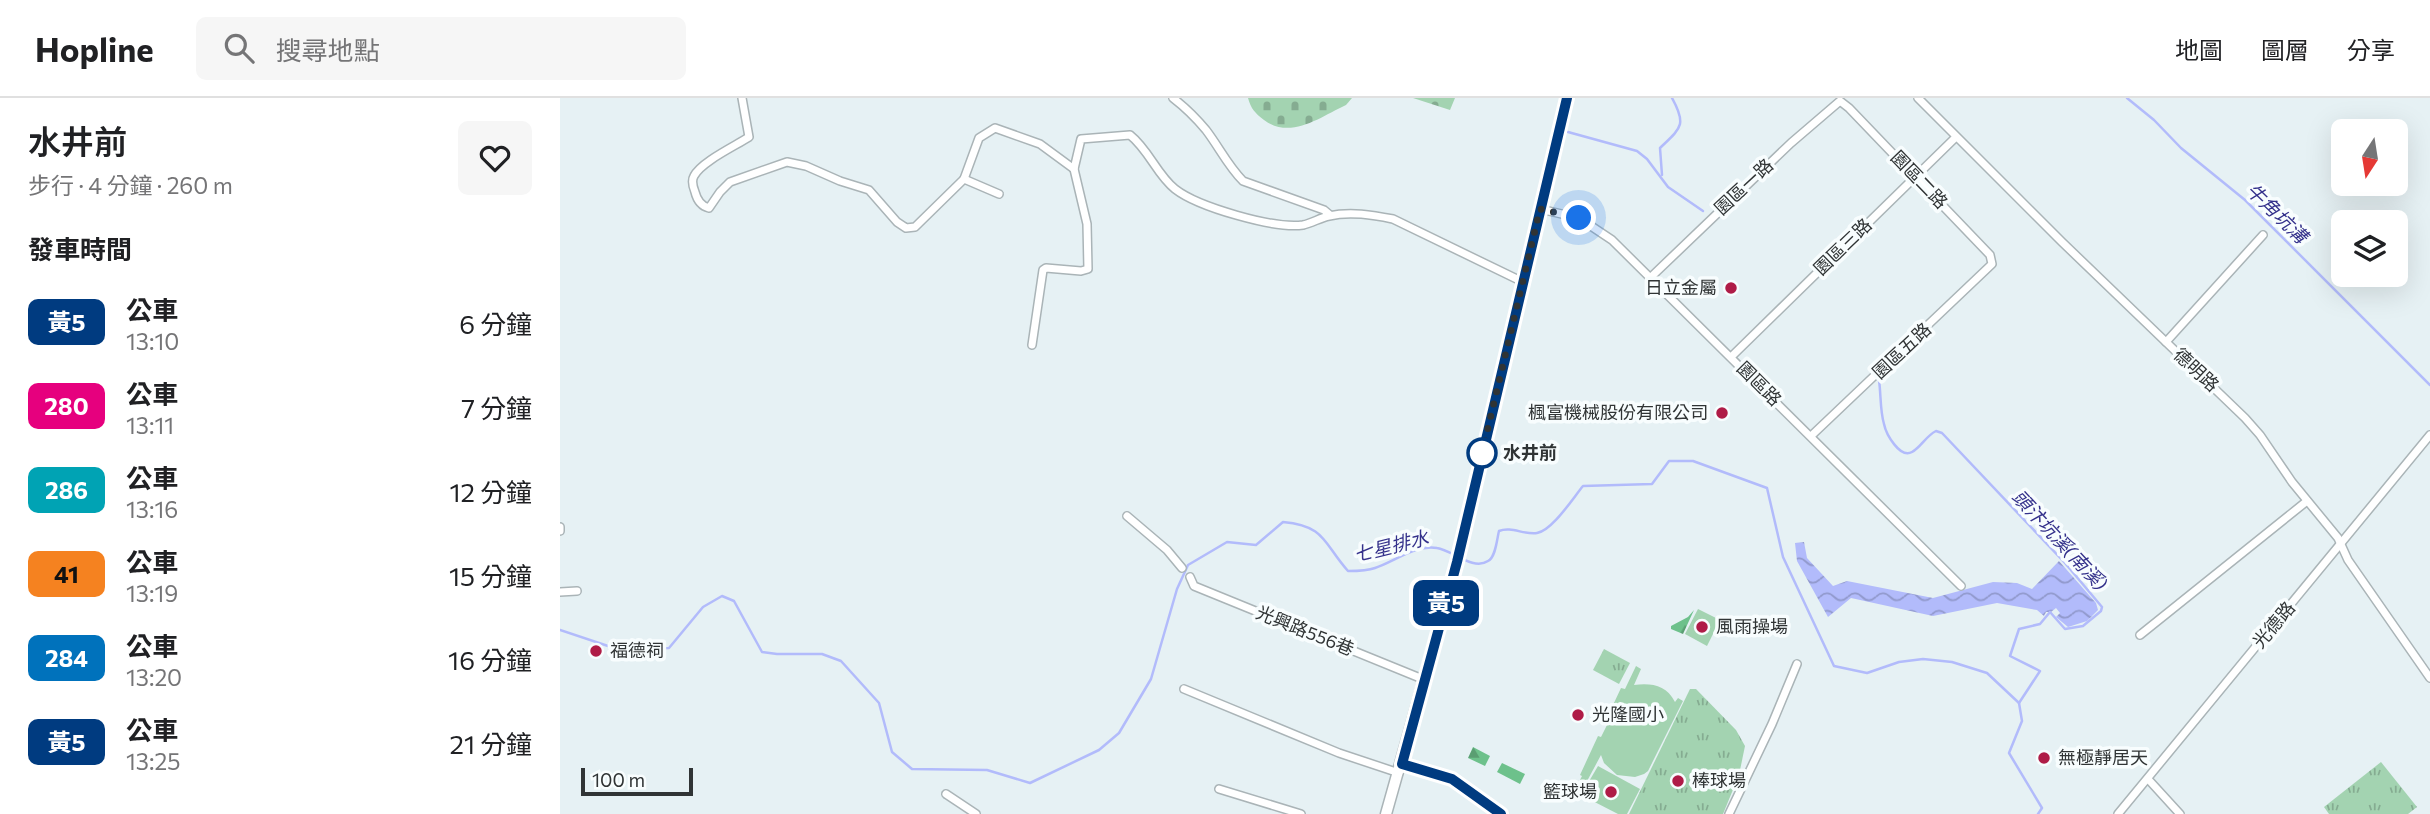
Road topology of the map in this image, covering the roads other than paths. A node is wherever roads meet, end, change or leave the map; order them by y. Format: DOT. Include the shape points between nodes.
graph roads {
  1 [pos="742,98"];
  2 [pos="1173,98"];
  3 [pos="1567,98"];
  4 [pos="1918,98"];
  5 [pos="1840,101"];
  6 [pos="1956,137"];
  7 [pos="1074,169"];
  8 [pos="1915,176"];
  9 [pos="964,179"];
  10 [pos="999,194"];
  11 [pos="1540,209"];
  12 [pos="1330,215"];
  13 [pos="2263,235"];
  14 [pos="1992,264"];
  15 [pos="1651,277"];
  16 [pos="1523,282"];
  17 [pos="2166,342"];
  18 [pos="1032,345"];
  19 [pos="1731,356"];
  20 [pos="2430,435"];
  21 [pos="1811,436"];
  22 [pos="2306,501"];
  23 [pos="1127,516"];
  24 [pos="2340,546"];
  25 [pos="1182,568"];
  26 [pos="1190,577"];
  27 [pos="1961,586"];
  28 [pos="577,591"];
  29 [pos="560,592"];
  30 [pos="2140,635"];
  31 [pos="1797,664"];
  32 [pos="2430,678"];
  33 [pos="1425,680"];
  34 [pos="1184,689"];
  35 [pos="1400,768"];
  36 [pos="2148,779"];
  37 [pos="1219,789"];
  38 [pos="946,794"];
  39 [pos="976,814"];
  40 [pos="1301,814"];
  41 [pos="1386,814"];
  42 [pos="1501,814"];
  43 [pos="1728,814"];
  44 [pos="2118,814"];
  45 [pos="2179,814"];
  1 -- 9 [label="street" via="749,137 694,176 692,185 703,207 709,208 730,182 787,162 869,190 906,228 915,227"];
  2 -- 12 [label="street" via="1208,132 1243,181"];
  3 -- 11 [label="main road"];
  4 -- 6 [label="street, 德明路"];
  5 -- 8 [label="street, 園區二路"];
  5 -- 15 [label="street, 園區一路"];
  6 -- 8 [label="street, 園區三路"];
  6 -- 17 [label="street, 德明路"];
  7 -- 9 [label="street" via="1040,144 995,128 979,138"];
  7 -- 12 [label="street" via="1080,139 1130,135 1172,187 1210,208 1304,225"];
  7 -- 18 [label="street" via="1087,224 1088,268 1043,270"];
  8 -- 14 [label="street, 園區二路" via="1990,255"];
  8 -- 19 [label="street, 園區三路"];
  9 -- 10 [label="street"];
  11 -- 15 [label="street, 園區路" via="1588,222"];
  11 -- 16 [label="main road"];
  12 -- 16 [label="street" via="1371,214 1393,219"];
  13 -- 17 [label="street"];
  14 -- 21 [label="street, 園區五路"];
  15 -- 19 [label="street, 園區路"];
  16 -- 33 [label="main road"];
  17 -- 22 [label="street, 德明路" via="2245,418"];
  19 -- 21 [label="street, 園區路"];
  20 -- 24 [label="street, 光德路"];
  21 -- 27 [label="street, 園區路"];
  22 -- 24 [label="street, 德明路"];
  22 -- 30 [label="street"];
  23 -- 25 [label="street"];
  24 -- 32 [label="street, 德明路"];
  24 -- 36 [label="street, 光德路"];
  26 -- 33 [label="street, 光興路556巷" via="1194,586"];
  28 -- 29 [label="street"];
  31 -- 43 [label="street"];
  33 -- 35 [label="main road"];
  34 -- 35 [label="street" via="1339,753"];
  35 -- 41 [label="main road"];
  35 -- 42 [label="street" via="1452,779"];
  36 -- 44 [label="street, 光德路"];
  36 -- 45 [label="street"];
  37 -- 40 [label="street"];
  38 -- 39 [label="street"];
}
